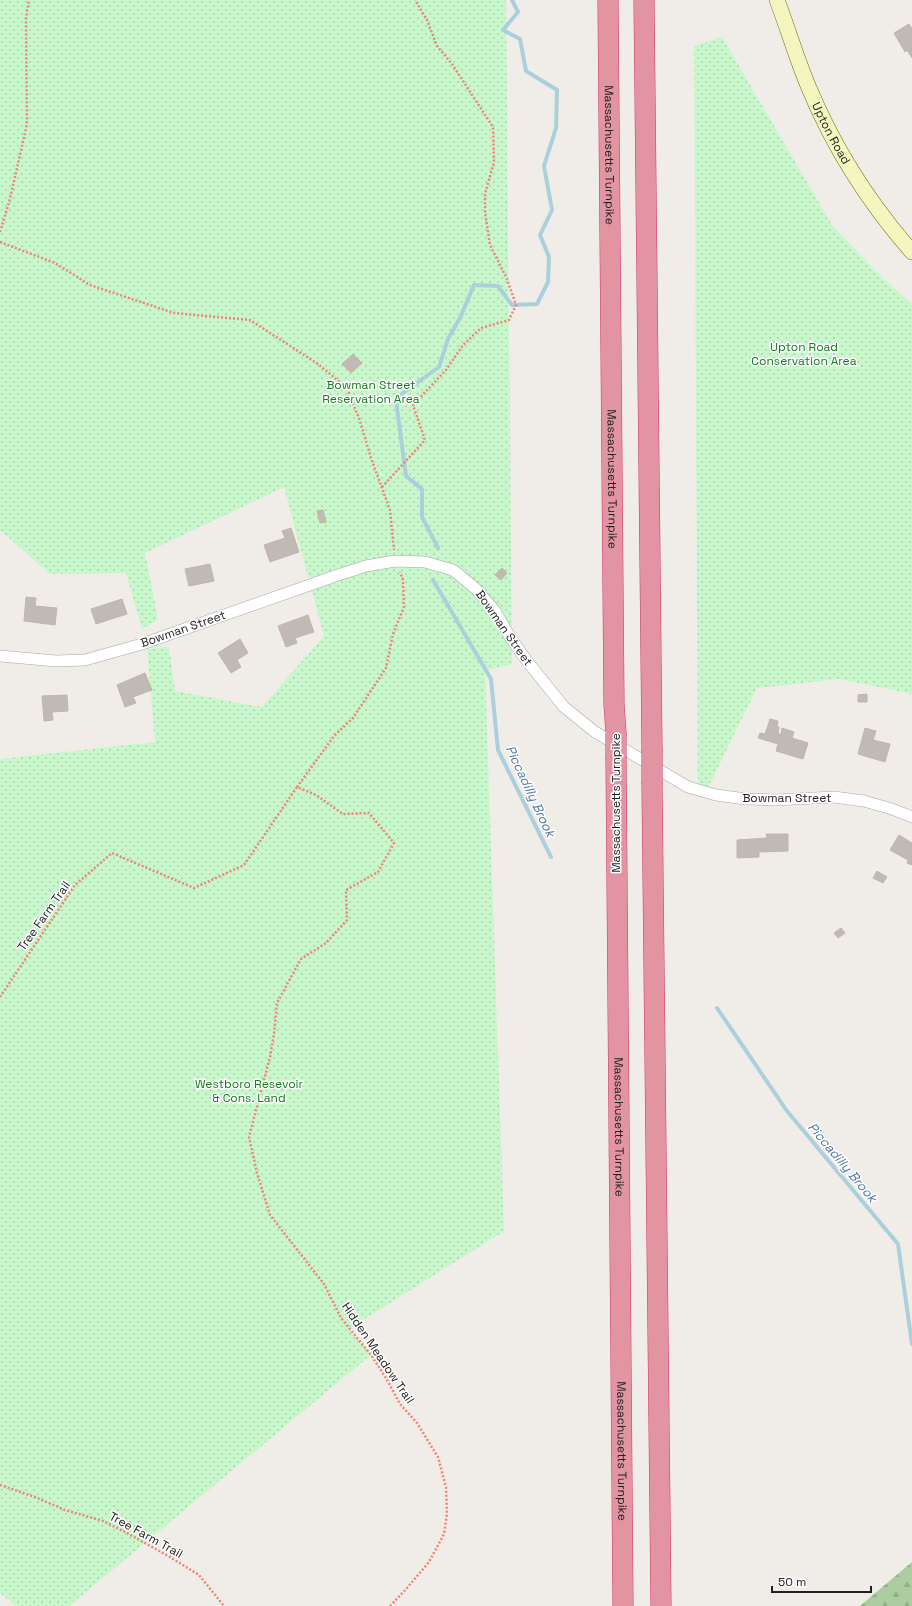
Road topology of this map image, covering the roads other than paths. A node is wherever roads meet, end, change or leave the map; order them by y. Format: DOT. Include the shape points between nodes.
graph roads {
  1 [pos="608,0"];
  2 [pos="644,0"];
  3 [pos="777,0"];
  4 [pos="912,252"];
  5 [pos="0,656"];
  6 [pos="912,817"];
  7 [pos="623,1606"];
  8 [pos="661,1606"];
  1 -- 7 [label="highway, Massachusetts Turnpike, bridge"];
  2 -- 8 [label="highway, bridge"];
  3 -- 4 [label="main road, Upton Road" via="809,88 835,141 866,192"];
  5 -- 6 [label="street, Bowman Street" via="56,661 85,660 142,644 338,574 395,561 425,562 453,570 476,589 495,611 527,661 564,707 595,732 688,787 716,795 746,799 834,797 864,801"];
}
